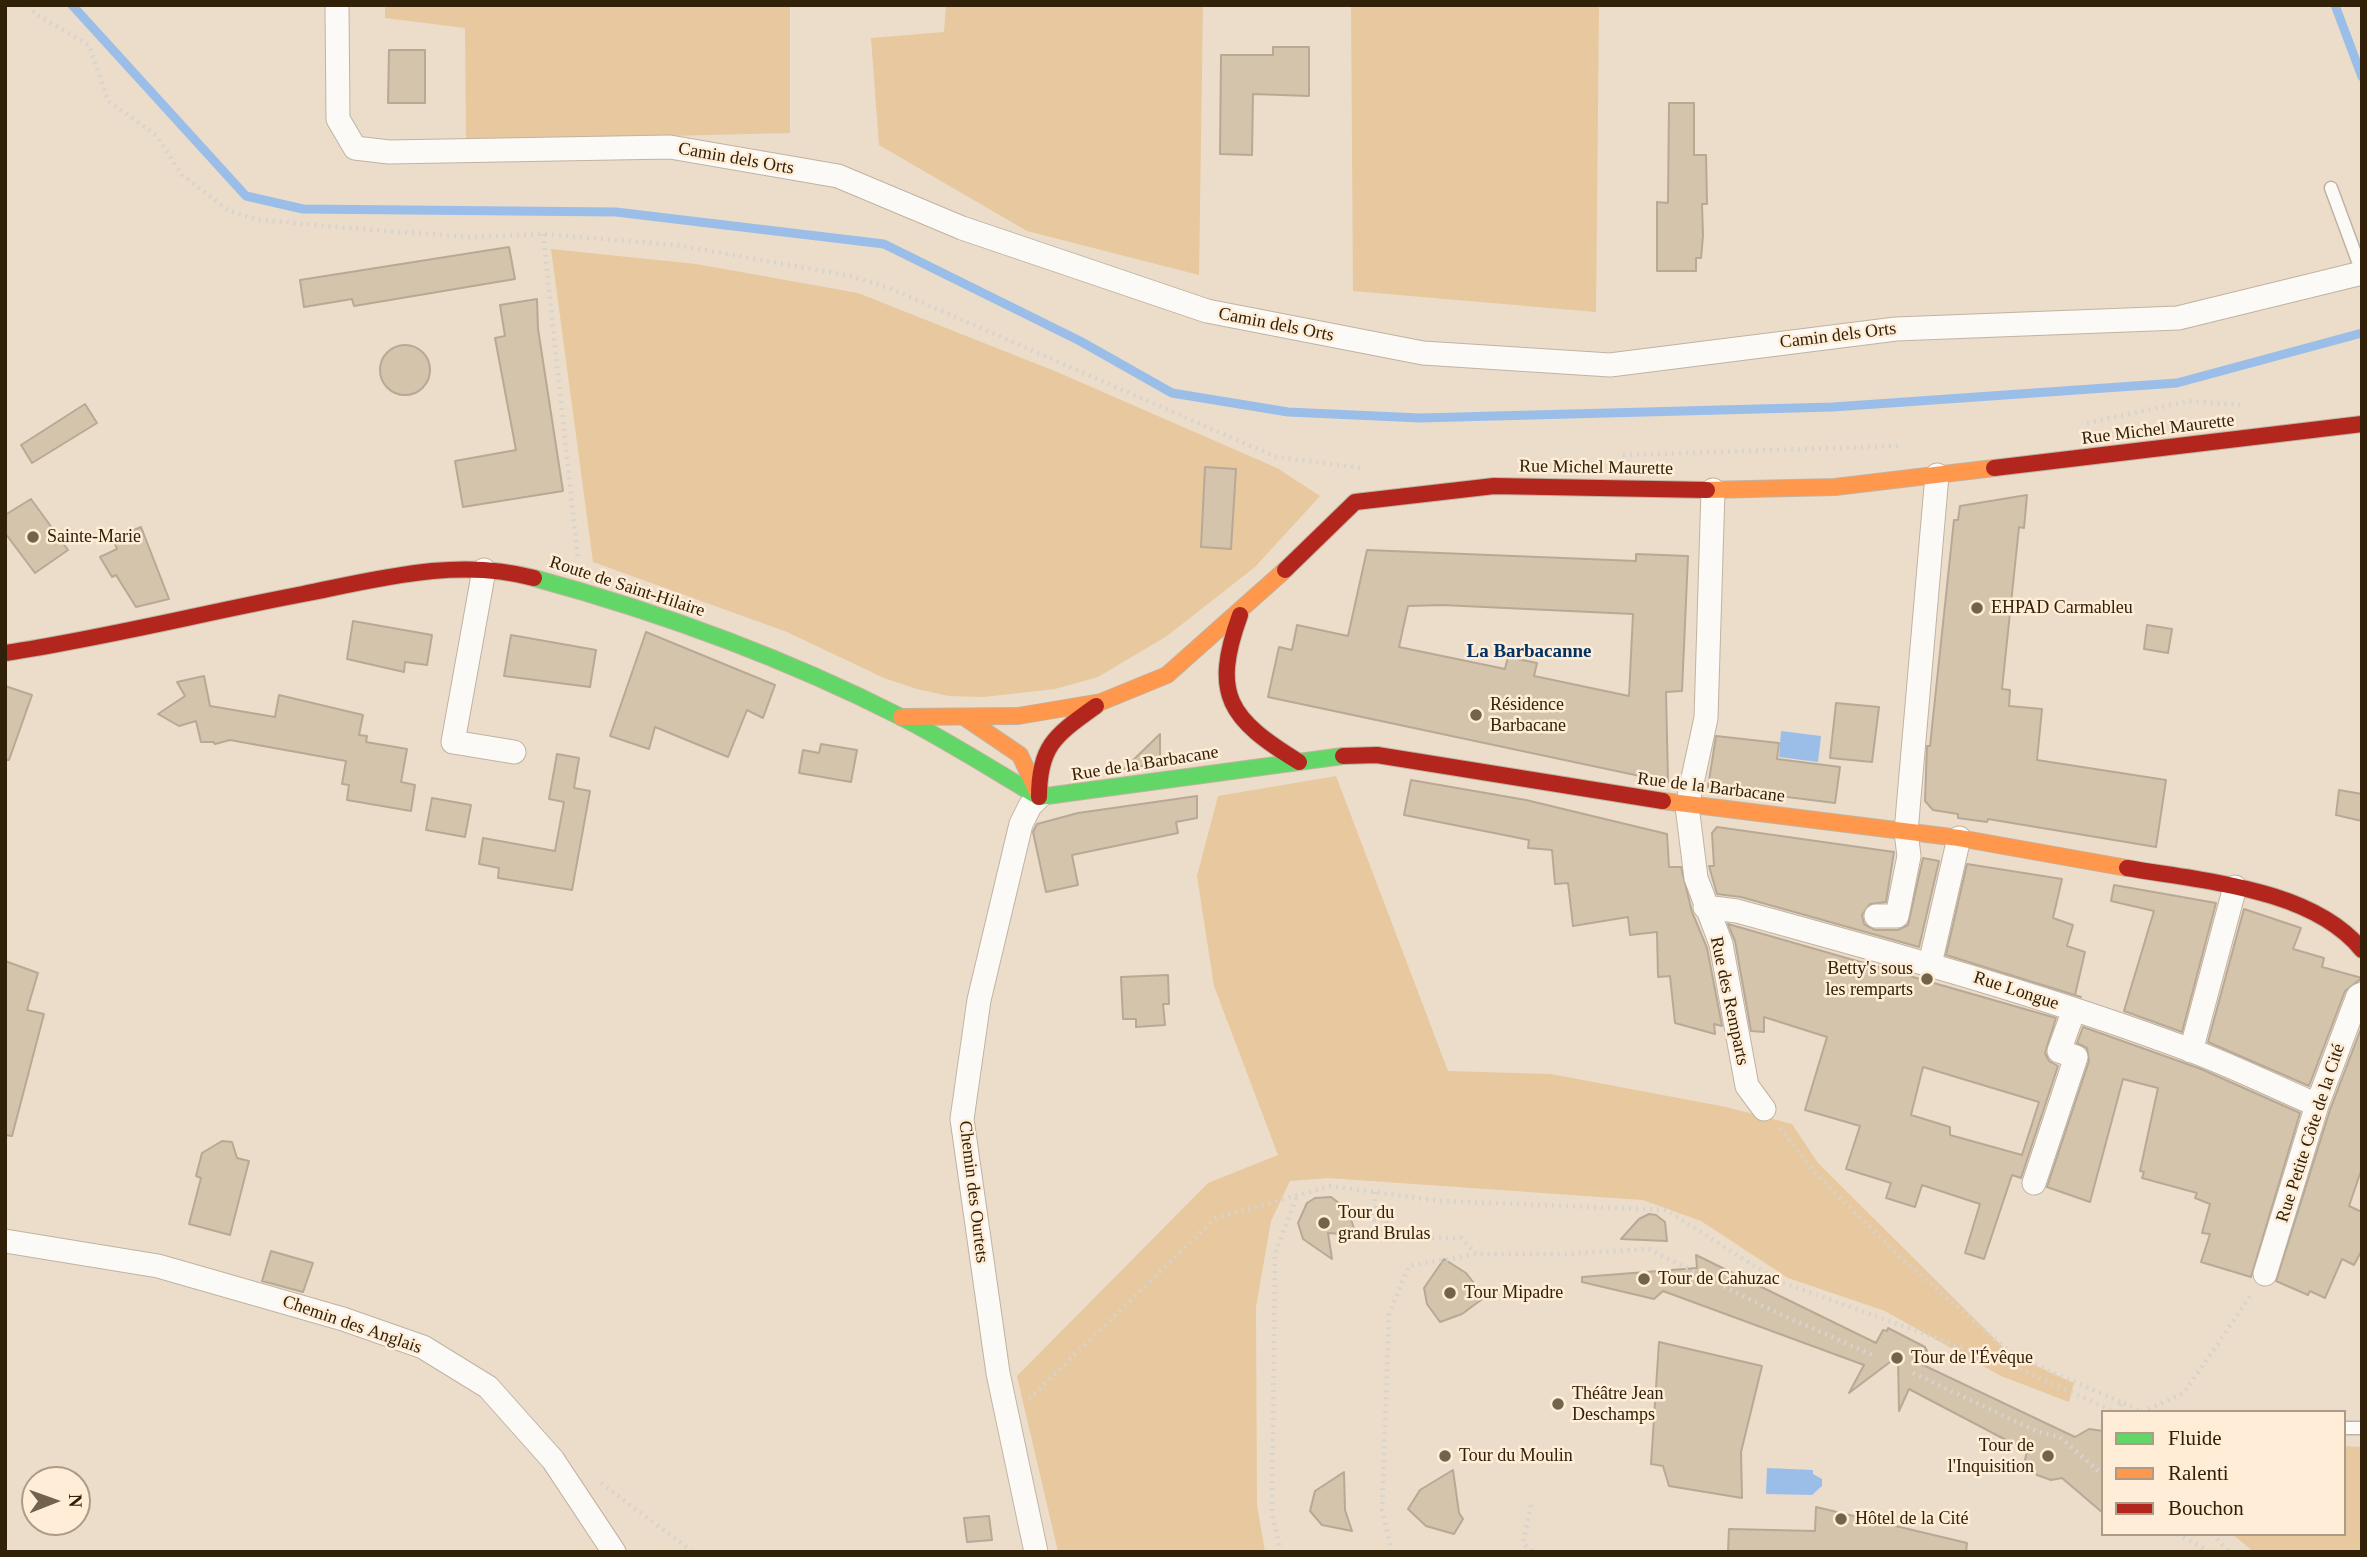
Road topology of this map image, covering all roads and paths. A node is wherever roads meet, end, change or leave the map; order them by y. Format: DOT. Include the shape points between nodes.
graph roads {
  1 [pos="29,5"];
  2 [pos="337,5"];
  3 [pos="2330,188"];
  4 [pos="543,234"];
  5 [pos="2362,273"];
  6 [pos="2252,406"];
  7 [pos="2362,424"];
  8 [pos="2075,426"];
  9 [pos="1901,446"];
  10 [pos="1611,455"];
  11 [pos="1371,468"];
  12 [pos="1937,475"];
  13 [pos="1713,490"];
  14 [pos="484,570"];
  15 [pos="582,590"];
  16 [pos="1241,613"];
  17 [pos="5,653"];
  18 [pos="1101,702"];
  19 [pos="901,717"];
  20 [pos="964,717"];
  21 [pos="514,752"];
  22 [pos="1299,762"];
  23 [pos="1039,797"];
  24 [pos="1687,806"];
  25 [pos="1906,832"];
  26 [pos="1959,838"];
  27 [pos="2235,887"];
  28 [pos="1705,907"];
  29 [pos="1877,916"];
  30 [pos="2359,941"];
  31 [pos="1930,964"];
  32 [pos="2362,994"];
  33 [pos="2074,1010"];
  34 [pos="2191,1051"];
  35 [pos="2317,1105"];
  36 [pos="1765,1109"];
  37 [pos="2034,1183"];
  38 [pos="1375,1192"];
  39 [pos="1298,1195"];
  40 [pos="1387,1224"];
  41 [pos="1387,1234"];
  42 [pos="5,1241"];
  43 [pos="1477,1254"];
  44 [pos="2265,1274"];
  45 [pos="1875,1356"];
  46 [pos="1913,1373"];
  47 [pos="1042,1386"];
  48 [pos="2120,1402"];
  49 [pos="2112,1410"];
  50 [pos="2117,1410"];
  51 [pos="2138,1410"];
  52 [pos="2146,1410"];
  53 [pos="2101,1473"];
  54 [pos="600,1482"];
  55 [pos="1531,1505"];
  56 [pos="2181,1536"];
  57 [pos="2214,1536"];
  58 [pos="614,1552"];
  59 [pos="693,1552"];
  60 [pos="1036,1552"];
  61 [pos="1281,1552"];
  62 [pos="1392,1552"];
  63 [pos="1533,1552"];
  64 [pos="2210,1552"];
  65 [pos="2229,1552"];
  1 -- 4 [label="path" via="34,14 89,45 108,100 156,135 183,175 229,211 259,220 469,237"];
  2 -- 5 [label="street, Camin dels Orts" via="338,119 355,148 389,152 670,147 838,176 962,228 1207,311 1423,353 1610,365 1896,328 2178,318"];
  3 -- 5 [label="lane"];
  4 -- 11 [label="path" via="676,245 846,275 889,288 1276,457"];
  4 -- 15 [label="path"];
  6 -- 8 [label="path" via="2189,401"];
  7 -- 12 [label="main road, Rue Michel Maurette"];
  9 -- 10 [label="path"];
  12 -- 13 [label="main road, Rue Michel Maurette" via="1835,487"];
  12 -- 25 [label="street"];
  13 -- 16 [label="main road, Rue Michel Maurette" via="1493,486 1355,502"];
  13 -- 24 [label="street, Rue des Remparts" via="1706,718"];
  14 -- 15 [label="main road, Route de Saint-Hilaire"];
  14 -- 17 [label="main road, Route de Saint-Hilaire" via="422,570 91,640"];
  14 -- 21 [label="street" via="453,741"];
  15 -- 19 [label="main road, Route de Saint-Hilaire" via="701,630"];
  16 -- 18 [label="main road, Rue Michel Maurette" via="1167,675"];
  16 -- 22 [label="main road" via="1226,648 1228,697 1265,743"];
  18 -- 20 [label="main road, Rue Michel Maurette" via="1018,716"];
  18 -- 23 [label="main road" via="1044,750 1038,767"];
  19 -- 20 [label="main road, Rue Michel Maurette"];
  19 -- 23 [label="main road, Route de Saint-Hilaire"];
  20 -- 23 [label="main road" via="1020,754"];
  22 -- 23 [label="main road, Rue de la Barbacane" via="1248,766 1088,795"];
  22 -- 24 [label="main road, Rue de la Barbacane" via="1377,755"];
  23 -- 60 [label="street, Chemin des Ourtets" via="1021,824 979,1000 962,1119 998,1373"];
  24 -- 25 [label="main road, Rue de la Barbacane"];
  24 -- 28 [label="street, Rue des Remparts" via="1696,878"];
  25 -- 26 [label="main road, Rue de la Barbacane"];
  25 -- 29 [label="street" via="1909,856 1897,916"];
  26 -- 27 [label="main road, Rue de la Barbacane"];
  26 -- 31 [label="street"];
  27 -- 30 [label="main road, Rue de la Barbacane" via="2274,896"];
  27 -- 34 [label="street"];
  28 -- 31 [label="street, Rue Longue"];
  28 -- 36 [label="street, Rue des Remparts" via="1721,944 1747,1086"];
  31 -- 33 [label="street, Rue Longue"];
  32 -- 35 [label="street, Rue Petite Côte de la Cité"];
  33 -- 34 [label="street, Rue Longue"];
  33 -- 37 [label="street" via="2059,1051 2076,1057"];
  34 -- 35 [label="street, Rue Longue"];
  35 -- 44 [label="street, Rue Petite Côte de la Cité"];
  36 -- 48 [label="path" via="1815,1173 1884,1241 2015,1356"];
  38 -- 39 [label="path" via="1331,1186"];
  38 -- 40 [label="path" via="1374,1220 1387,1220"];
  38 -- 49 [label="path" via="1440,1201 1666,1210 1777,1281 2011,1365"];
  39 -- 47 [label="path" via="1215,1219"];
  39 -- 61 [label="path" via="1275,1253 1272,1513"];
  41 -- 43 [label="path" via="1387,1238 1461,1238"];
  42 -- 58 [label="street, Chemin des Anglais" via="158,1266 423,1347 488,1387 553,1460"];
  43 -- 45 [label="path" via="1649,1249"];
  43 -- 62 [label="path" via="1409,1266 1389,1314 1382,1510"];
  44 -- 52 [label="path" via="2184,1393"];
  46 -- 53 [label="path" via="2038,1432 2060,1437"];
  48 -- 50 [label="path"];
  48 -- 51 [label="path"];
  54 -- 59 [label="path"];
  55 -- 63 [label="path" via="1522,1543"];
  56 -- 64 [label="path"];
  57 -- 65 [label="path"];
}
